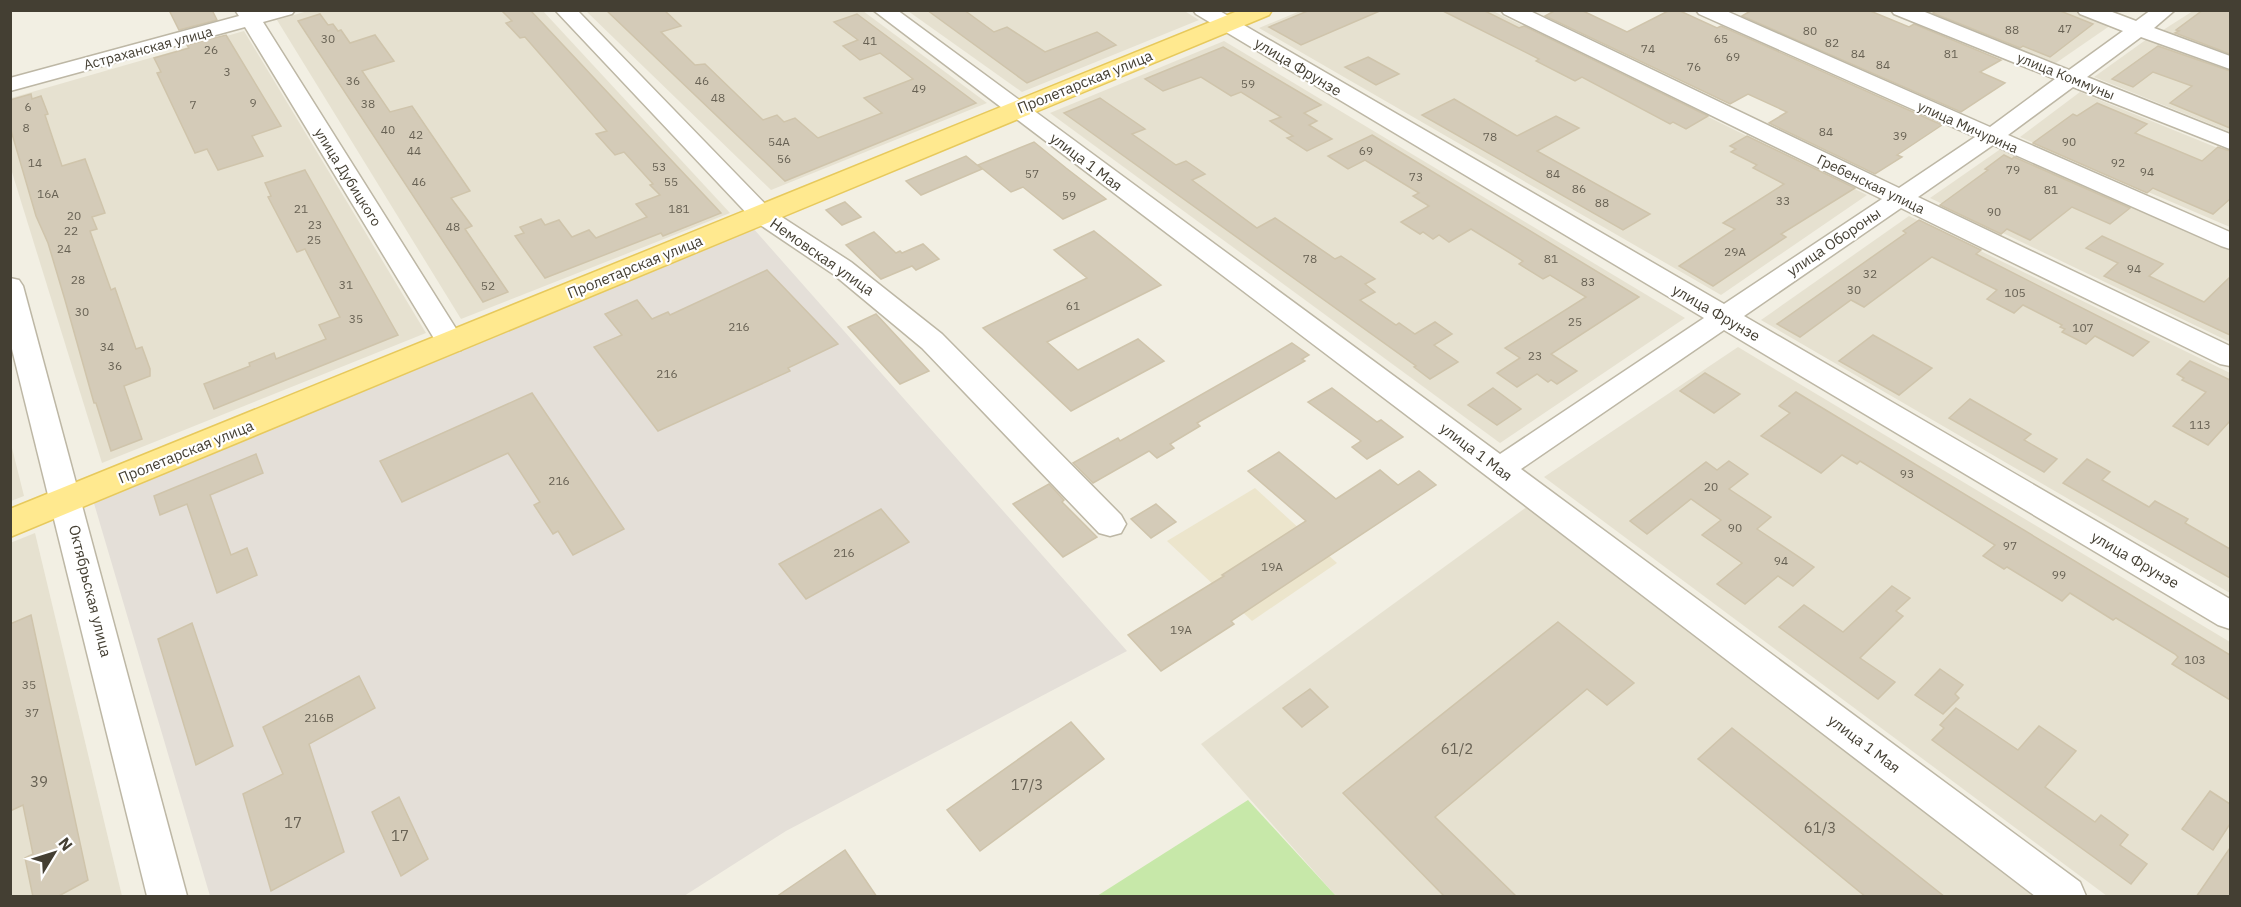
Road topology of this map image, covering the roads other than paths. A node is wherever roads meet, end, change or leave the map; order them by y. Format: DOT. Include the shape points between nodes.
graph roads {
  1 [pos="285,10"];
  2 [pos="565,10"];
  3 [pos="883,10"];
  4 [pos="1203,10"];
  5 [pos="1261,10"];
  6 [pos="1510,10"];
  7 [pos="1706,10"];
  8 [pos="1901,10"];
  9 [pos="2087,10"];
  10 [pos="2165,10"];
  11 [pos="248,15"];
  12 [pos="1226,24"];
  13 [pos="2139,29"];
  14 [pos="2230,63"];
  15 [pos="2073,79"];
  16 [pos="10,85"];
  17 [pos="1017,110"];
  18 [pos="1990,137"];
  19 [pos="2230,142"];
  20 [pos="1900,198"];
  21 [pos="762,215"];
  22 [pos="2230,241"];
  23 [pos="10,286"];
  24 [pos="1722,317"];
  25 [pos="451,343"];
  26 [pos="2230,357"];
  27 [pos="1499,469"];
  28 [pos="67,501"];
  29 [pos="10,524"];
  30 [pos="1110,524"];
  31 [pos="2230,615"];
  32 [pos="167,897"];
  33 [pos="2066,897"];
  1 -- 11 [label="street, Астраханская улица"];
  2 -- 21 [label="street, Немовская улица"];
  3 -- 17 [label="street, улица 1 Мая"];
  4 -- 12 [label="street, улица Фрунзе"];
  5 -- 12 [label="main road, Пролетарская улица"];
  6 -- 20 [label="street, Гребенская улица"];
  7 -- 18 [label="street, улица Мичурина"];
  8 -- 15 [label="street, улица Коммуны"];
  9 -- 13 [label="street"];
  10 -- 13 [label="street, улица Обороны"];
  11 -- 16 [label="street, Астраханская улица"];
  11 -- 25 [label="street, улица Дубицкого"];
  12 -- 17 [label="main road, Пролетарская улица"];
  12 -- 24 [label="street, улица Фрунзе"];
  13 -- 14 [label="street"];
  13 -- 15 [label="street, улица Обороны"];
  15 -- 18 [label="street, улица Обороны"];
  15 -- 19 [label="street, улица Коммуны"];
  17 -- 21 [label="main road, Пролетарская улица"];
  17 -- 27 [label="street, улица 1 Мая"];
  18 -- 20 [label="street, улица Обороны"];
  18 -- 22 [label="street, улица Мичурина"];
  20 -- 24 [label="street, улица Обороны"];
  20 -- 26 [label="street, Гребенская улица"];
  21 -- 25 [label="main road, Пролетарская улица"];
  21 -- 30 [label="street, Немовская улица" via="842,268 932,340"];
  23 -- 28 [label="street, Октябрьская улица"];
  24 -- 27 [label="street, улица Обороны"];
  24 -- 31 [label="street, улица Фрунзе"];
  25 -- 28 [label="main road, Пролетарская улица"];
  27 -- 33 [label="street, улица 1 Мая"];
  28 -- 29 [label="main road, Пролетарская улица"];
  28 -- 32 [label="street, Октябрьская улица"];
}
